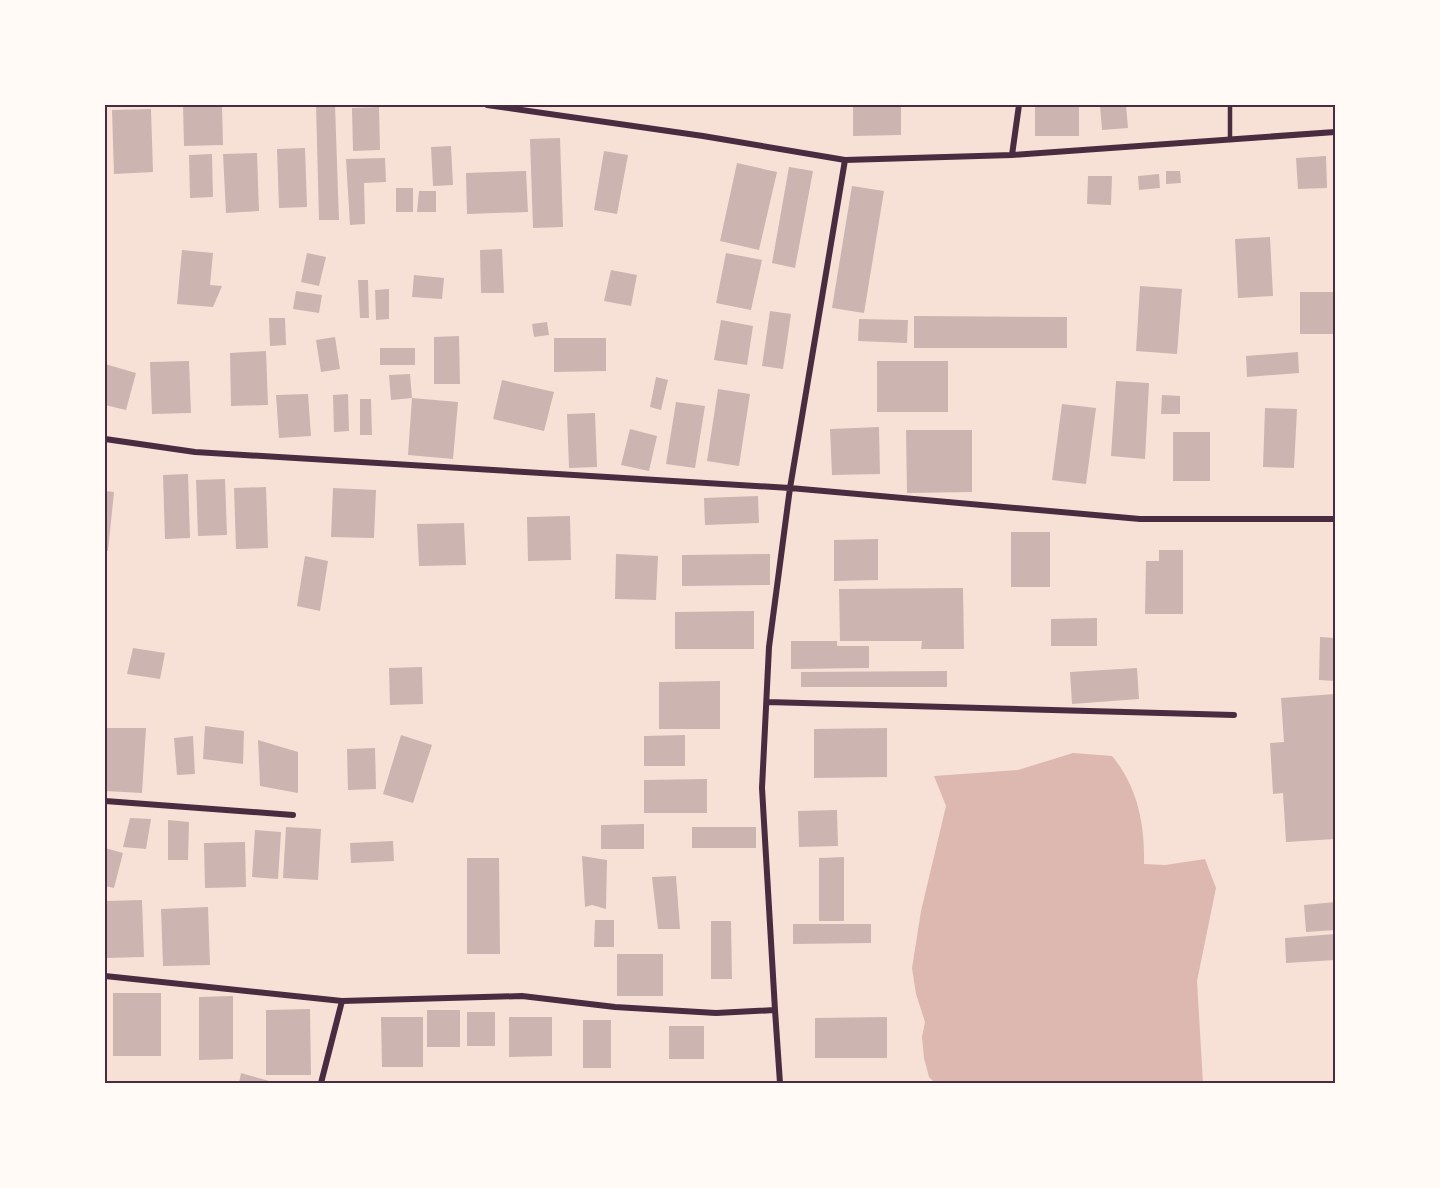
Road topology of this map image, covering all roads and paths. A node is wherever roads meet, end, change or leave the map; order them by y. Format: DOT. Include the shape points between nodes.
graph roads {
  1 [pos="487,105"];
  2 [pos="1019,105"];
  3 [pos="1230,105"];
  4 [pos="1335,132"];
  5 [pos="1230,140"];
  6 [pos="1012,155"];
  7 [pos="845,160"];
  8 [pos="105,439"];
  9 [pos="790,488"];
  10 [pos="1335,519"];
  11 [pos="766,702"];
  12 [pos="1234,716"];
  13 [pos="105,801"];
  14 [pos="293,815"];
  15 [pos="105,976"];
  16 [pos="342,1001"];
  17 [pos="775,1010"];
  18 [pos="321,1083"];
  19 [pos="780,1083"];
  1 -- 7 [label="street"];
  2 -- 6 [label="street"];
  3 -- 5 [label="lane"];
  4 -- 5 [label="street"];
  5 -- 6 [label="street"];
  6 -- 7 [label="street"];
  7 -- 9 [label="street"];
  8 -- 9 [label="street" via="195,452"];
  9 -- 10 [label="street" via="1140,519"];
  9 -- 11 [label="street" via="769,648"];
  11 -- 12 [label="street"];
  11 -- 17 [label="street" via="762,788"];
  13 -- 14 [label="street"];
  15 -- 16 [label="street"];
  16 -- 17 [label="street" via="522,996 705,1012"];
  16 -- 18 [label="street"];
  17 -- 19 [label="street"];
}
